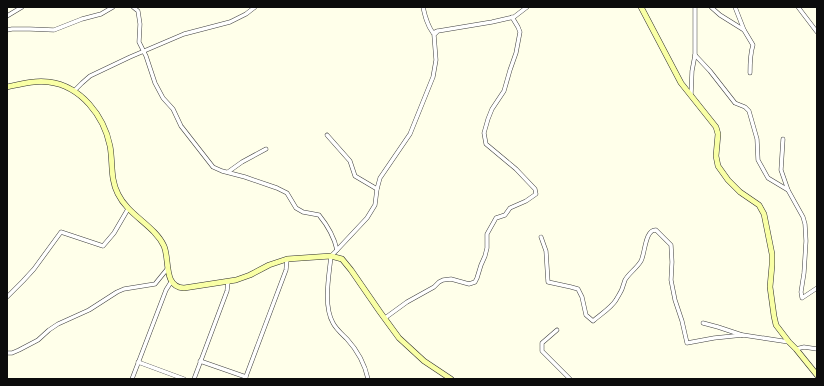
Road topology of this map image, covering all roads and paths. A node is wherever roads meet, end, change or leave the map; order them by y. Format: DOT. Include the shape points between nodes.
graph roads {
  1 [pos="22,7"];
  2 [pos="113,7"];
  3 [pos="133,7"];
  4 [pos="255,7"];
  5 [pos="424,7"];
  6 [pos="527,7"];
  7 [pos="641,7"];
  8 [pos="695,7"];
  9 [pos="711,7"];
  10 [pos="735,7"];
  11 [pos="798,7"];
  12 [pos="7,16"];
  13 [pos="512,17"];
  14 [pos="7,26"];
  15 [pos="8,30"];
  16 [pos="744,30"];
  17 [pos="438,31"];
  18 [pos="817,32"];
  19 [pos="143,52"];
  20 [pos="695,55"];
  21 [pos="750,73"];
  22 [pos="7,87"];
  23 [pos="74,91"];
  24 [pos="691,96"];
  25 [pos="327,135"];
  26 [pos="782,139"];
  27 [pos="266,150"];
  28 [pos="228,172"];
  29 [pos="377,189"];
  30 [pos="788,190"];
  31 [pos="128,209"];
  32 [pos="541,237"];
  33 [pos="337,250"];
  34 [pos="331,256"];
  35 [pos="287,259"];
  36 [pos="168,268"];
  37 [pos="171,282"];
  38 [pos="228,282"];
  39 [pos="817,288"];
  40 [pos="7,297"];
  41 [pos="384,318"];
  42 [pos="703,323"];
  43 [pos="557,330"];
  44 [pos="743,335"];
  45 [pos="789,342"];
  46 [pos="796,349"];
  47 [pos="817,349"];
  48 [pos="7,354"];
  49 [pos="200,361"];
  50 [pos="138,362"];
  51 [pos="817,375"];
  52 [pos="246,378"];
  53 [pos="132,379"];
  54 [pos="184,379"];
  55 [pos="194,379"];
  56 [pos="368,379"];
  57 [pos="451,379"];
  58 [pos="570,379"];
  1 -- 12 [label="street"];
  2 -- 15 [label="street" via="101,14 54,30"];
  3 -- 19 [label="street" via="138,11 139,42"];
  4 -- 19 [label="street" via="230,22 184,34"];
  5 -- 17 [label="street" via="430,28 433,32"];
  6 -- 13 [label="street"];
  7 -- 24 [label="street" via="675,73"];
  8 -- 20 [label="street"];
  9 -- 16 [label="street"];
  10 -- 16 [label="street"];
  11 -- 18 [label="street"];
  13 -- 17 [label="street"];
  13 -- 41 [label="street" via="520,32 516,53 504,91 492,109 484,133 486,144 516,169 535,189 536,194 496,218 487,234 487,248 475,282 469,284 451,279 441,282"];
  14 -- 15 [label="street"];
  16 -- 21 [label="street" via="753,45"];
  17 -- 29 [label="street" via="434,35 436,60 433,78 410,134 380,178"];
  19 -- 23 [label="street" via="90,76"];
  19 -- 28 [label="street" via="155,83 181,126 212,167"];
  20 -- 24 [label="street"];
  20 -- 30 [label="street" via="735,103 749,111 757,138 758,160 768,178"];
  22 -- 23 [label="street" via="38,81 61,84"];
  23 -- 31 [label="street" via="91,105 103,125 110,146 115,187"];
  24 -- 45 [label="street" via="716,127 718,166 740,192 759,205 764,214 772,254 770,288 774,316 776,326"];
  25 -- 29 [label="street" via="350,161 356,176"];
  26 -- 30 [label="street" via="781,170"];
  27 -- 28 [label="street"];
  28 -- 33 [label="street" via="277,188 287,193 296,208 319,215 327,224"];
  29 -- 33 [label="street" via="375,205 367,218"];
  30 -- 39 [label="street" via="806,224 802,298"];
  31 -- 36 [label="street" via="156,233 166,252"];
  31 -- 40 [label="street" via="103,246 61,232 30,273"];
  32 -- 44 [label="street" via="546,251 548,282 578,289 586,315 593,320 615,301 625,280 642,260 650,234 656,230 671,245 671,280 687,343"];
  33 -- 34 [label="street"];
  34 -- 35 [label="street"];
  34 -- 41 [label="street" via="342,259"];
  34 -- 56 [label="street" via="327,299 329,315 336,328 357,353"];
  35 -- 38 [label="street" via="244,278"];
  35 -- 52 [label="street" via="286,270"];
  36 -- 37 [label="street"];
  36 -- 48 [label="street" via="155,284 116,292 89,310 58,324 38,340"];
  37 -- 38 [label="street" via="184,288"];
  37 -- 50 [label="street"];
  38 -- 49 [label="street" via="227,291"];
  41 -- 57 [label="street" via="399,338 424,362"];
  42 -- 44 [label="street"];
  43 -- 58 [label="street" via="542,343 542,351"];
  44 -- 45 [label="street"];
  45 -- 46 [label="street"];
  46 -- 47 [label="street"];
  46 -- 51 [label="street"];
  49 -- 52 [label="street"];
  49 -- 55 [label="street"];
  50 -- 53 [label="street"];
  50 -- 54 [label="street"];
}
